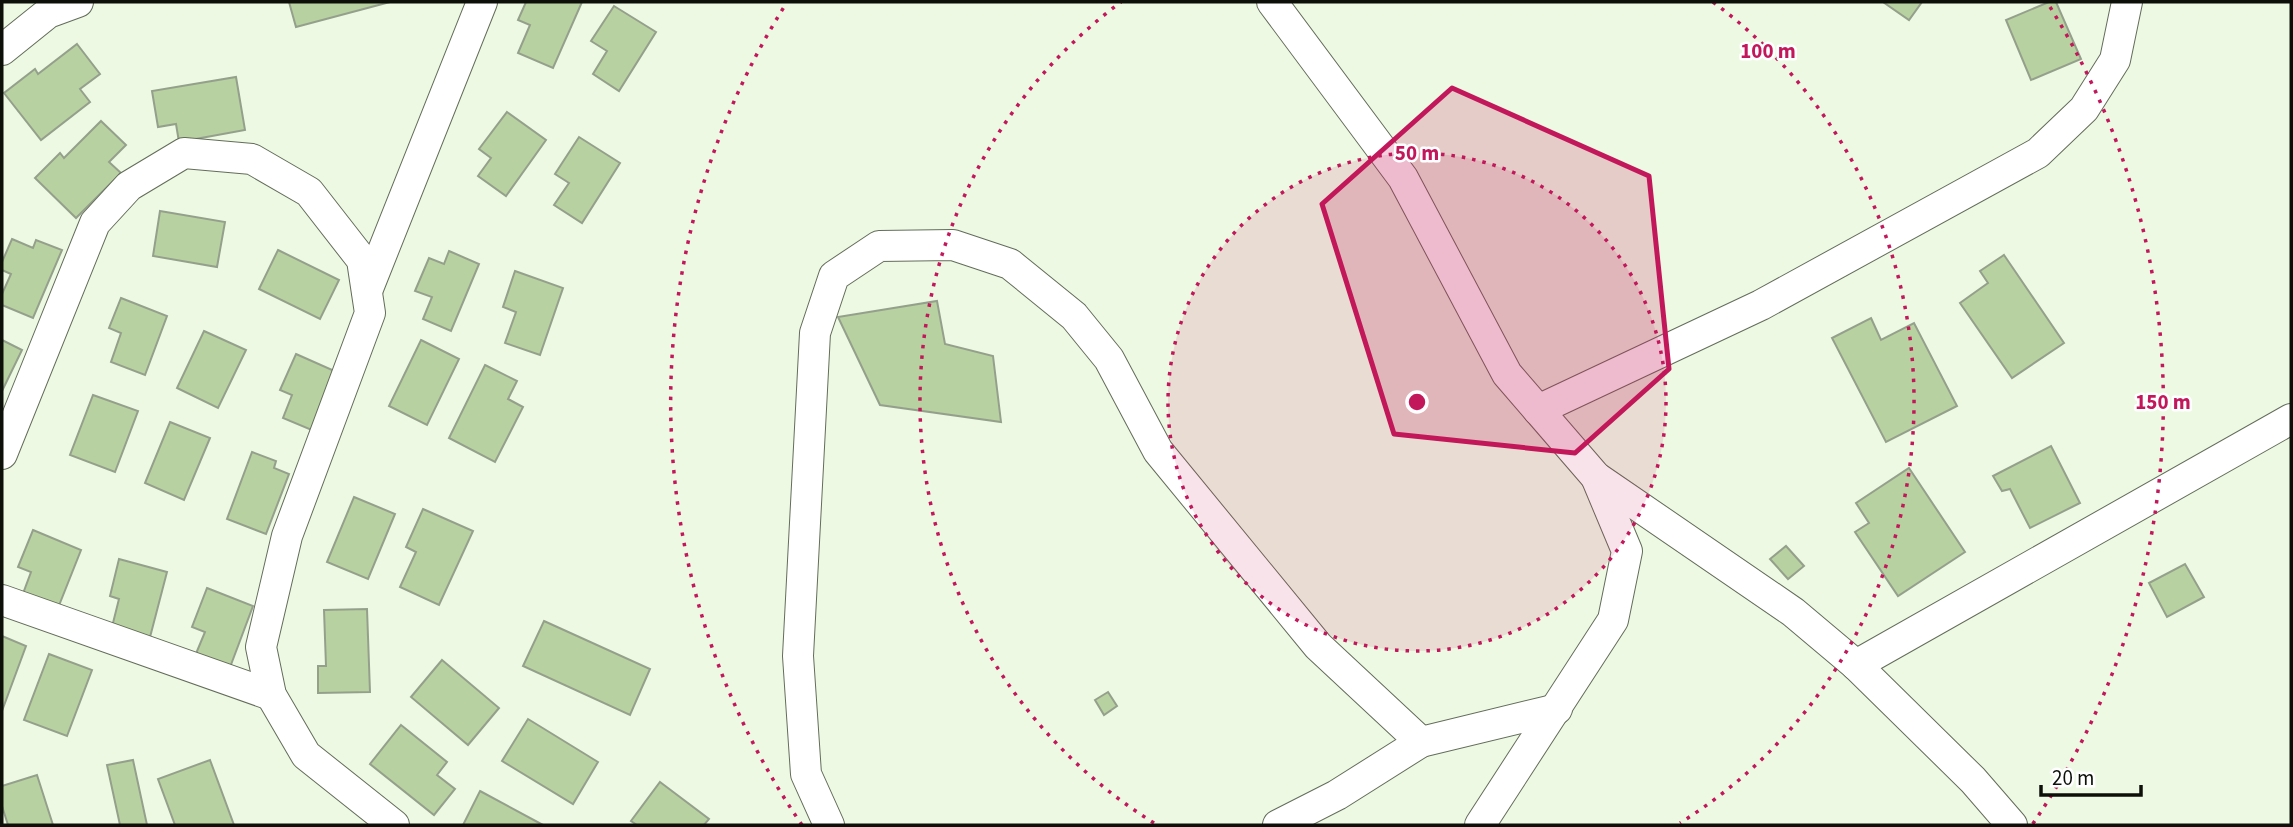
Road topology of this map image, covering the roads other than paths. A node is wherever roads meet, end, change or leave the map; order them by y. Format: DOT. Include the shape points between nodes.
graph roads {
  1 [pos="78,2"];
  2 [pos="482,2"];
  3 [pos="1272,2"];
  4 [pos="2127,2"];
  5 [pos="2,50"];
  6 [pos="367,293"];
  7 [pos="1538,410"];
  8 [pos="2291,419"];
  9 [pos="2,454"];
  10 [pos="1596,477"];
  11 [pos="2,600"];
  12 [pos="1856,665"];
  13 [pos="271,695"];
  14 [pos="1557,709"];
  15 [pos="1421,743"];
  16 [pos="2005,822"];
  17 [pos="384,823"];
  18 [pos="829,825"];
  19 [pos="1278,825"];
  20 [pos="1480,825"];
  1 -- 5 [label="street" via="48,13"];
  2 -- 6 [label="street"];
  3 -- 7 [label="street" via="1403,178 1507,373"];
  4 -- 7 [label="street" via="2115,60 2084,109 2038,152 1761,305"];
  6 -- 9 [label="street" via="362,260 309,192 252,159 184,153 128,186 95,223"];
  6 -- 13 [label="street" via="370,313 284,548 261,647"];
  7 -- 10 [label="street"];
  8 -- 12 [label="street"];
  10 -- 12 [label="street" via="1793,612"];
  10 -- 14 [label="street" via="1627,551 1613,620"];
  11 -- 13 [label="street"];
  12 -- 16 [label="street"];
  13 -- 17 [label="street" via="306,755"];
  14 -- 15 [label="street"];
  14 -- 20 [label="street"];
  15 -- 18 [label="street" via="1318,646 1158,451 1109,359 1074,316 1010,264 953,245 878,246 834,276 815,333 798,656 806,774"];
  15 -- 19 [label="street"];
}
